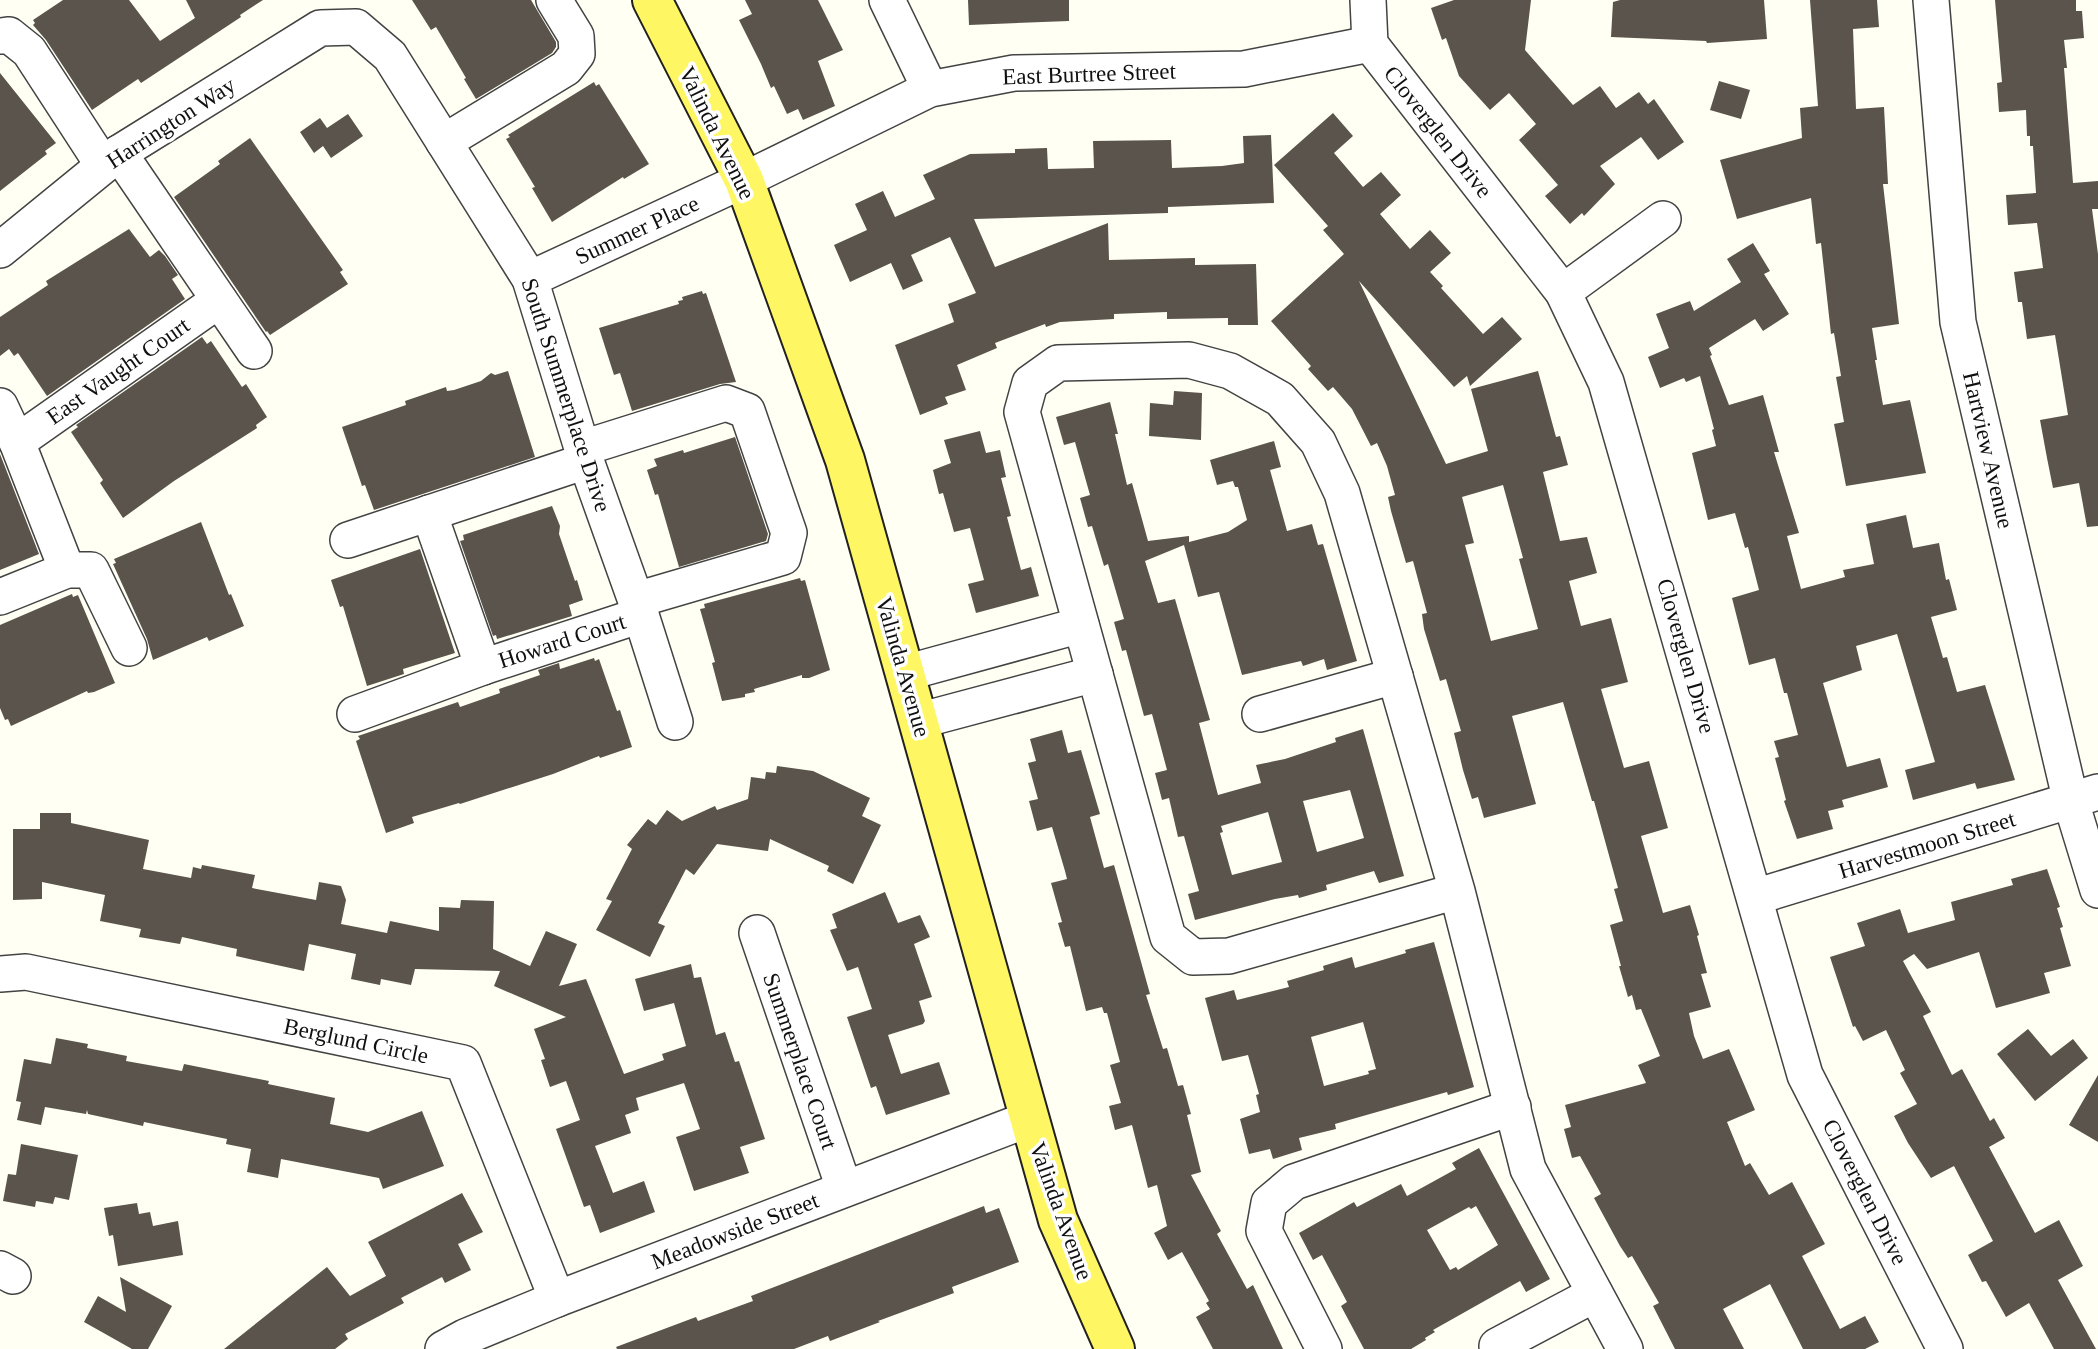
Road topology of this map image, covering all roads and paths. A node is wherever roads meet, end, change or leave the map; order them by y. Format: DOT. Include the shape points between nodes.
graph roads {
  1 [pos="554,0"];
  2 [pos="652,0"];
  3 [pos="887,0"];
  4 [pos="1367,0"];
  5 [pos="1930,0"];
  6 [pos="339,18"];
  7 [pos="0,36"];
  8 [pos="1370,44"];
  9 [pos="930,89"];
  10 [pos="444,142"];
  11 [pos="111,159"];
  12 [pos="744,180"];
  13 [pos="1663,219"];
  14 [pos="0,250"];
  15 [pos="530,279"];
  16 [pos="1563,292"];
  17 [pos="219,300"];
  18 [pos="254,351"];
  19 [pos="0,406"];
  20 [pos="17,442"];
  21 [pos="584,455"];
  22 [pos="429,513"];
  23 [pos="348,540"];
  24 [pos="68,570"];
  25 [pos="0,597"];
  26 [pos="638,607"];
  27 [pos="1081,625"];
  28 [pos="128,648"];
  29 [pos="483,667"];
  30 [pos="905,673"];
  31 [pos="1095,674"];
  32 [pos="1395,676"];
  33 [pos="355,714"];
  34 [pos="1259,715"];
  35 [pos="918,721"];
  36 [pos="675,722"];
  37 [pos="2084,797"];
  38 [pos="2098,890"];
  39 [pos="1457,891"];
  40 [pos="1755,897"];
  41 [pos="757,933"];
  42 [pos="0,974"];
  43 [pos="1513,1107"];
  44 [pos="1029,1119"];
  45 [pos="844,1188"];
  46 [pos="1595,1294"];
  47 [pos="557,1300"];
  48 [pos="1497,1346"];
  49 [pos="443,1349"];
  50 [pos="1115,1349"];
  51 [pos="1324,1349"];
  52 [pos="1625,1349"];
  53 [pos="1945,1349"];
  1 -- 10 [label="street" via="576,36 578,54 566,68"];
  2 -- 12 [label="main road, Valinda Avenue"];
  3 -- 9 [label="street"];
  4 -- 8 [label="street, Cloverglen Drive"];
  5 -- 37 [label="street, Hartview Avenue" via="1958,322"];
  6 -- 10 [label="street, South Summerplace Drive" via="390,56"];
  6 -- 11 [label="street, Harrington Way"];
  7 -- 11 [label="street" via="9,35 29,51"];
  8 -- 9 [label="street, East Burtree Street" via="1244,69 1014,73"];
  8 -- 16 [label="street, Cloverglen Drive"];
  9 -- 12 [label="street, East Burtree Street"];
  10 -- 15 [label="street, South Summerplace Drive"];
  11 -- 14 [label="street, Harrington Way"];
  11 -- 17 [label="street"];
  12 -- 15 [label="street, Summer Place"];
  12 -- 30 [label="main road, Valinda Avenue" via="845,460"];
  13 -- 16 [label="street"];
  15 -- 21 [label="street, South Summerplace Drive"];
  16 -- 40 [label="street, Cloverglen Drive" via="1606,382"];
  17 -- 18 [label="street"];
  17 -- 20 [label="street, East Vaught Court"];
  19 -- 20 [label="street"];
  20 -- 24 [label="street"];
  21 -- 22 [label="street"];
  21 -- 26 [label="street, South Summerplace Drive"];
  21 -- 26 [label="street, Howard Court" via="726,403 747,411 789,533 783,557"];
  22 -- 23 [label="street"];
  22 -- 29 [label="street, Howard Court"];
  24 -- 25 [label="street"];
  24 -- 28 [label="street" via="91,570"];
  26 -- 29 [label="street, Howard Court"];
  26 -- 36 [label="street, South Summerplace Drive"];
  27 -- 30 [label="street"];
  27 -- 31 [label="street"];
  27 -- 32 [label="street" via="1022,412 1030,383 1058,362 1189,360 1230,371 1280,399 1318,442 1342,493"];
  29 -- 33 [label="street, Howard Court"];
  30 -- 35 [label="main road, Valinda Avenue"];
  31 -- 35 [label="street"];
  31 -- 39 [label="street" via="1168,937 1193,957 1228,956"];
  32 -- 34 [label="street"];
  32 -- 39 [label="street"];
  35 -- 44 [label="main road, Valinda Avenue"];
  37 -- 38 [label="street, Hartview Avenue"];
  37 -- 40 [label="street, Harvestmoon Street"];
  39 -- 43 [label="street"];
  40 -- 53 [label="street, Cloverglen Drive" via="1805,1075"];
  41 -- 45 [label="street, Summerplace Court"];
  42 -- 47 [label="street, Berglund Circle" via="26,972 463,1063"];
  43 -- 46 [label="street" via="1528,1169"];
  43 -- 51 [label="street" via="1294,1182 1269,1203 1264,1231"];
  44 -- 45 [label="street, Meadowside Street"];
  44 -- 50 [label="main road, Valinda Avenue" via="1058,1220"];
  45 -- 47 [label="street, Meadowside Street"];
  46 -- 48 [label="street"];
  46 -- 52 [label="street"];
  47 -- 49 [label="street, Meadowside Street"];
}
